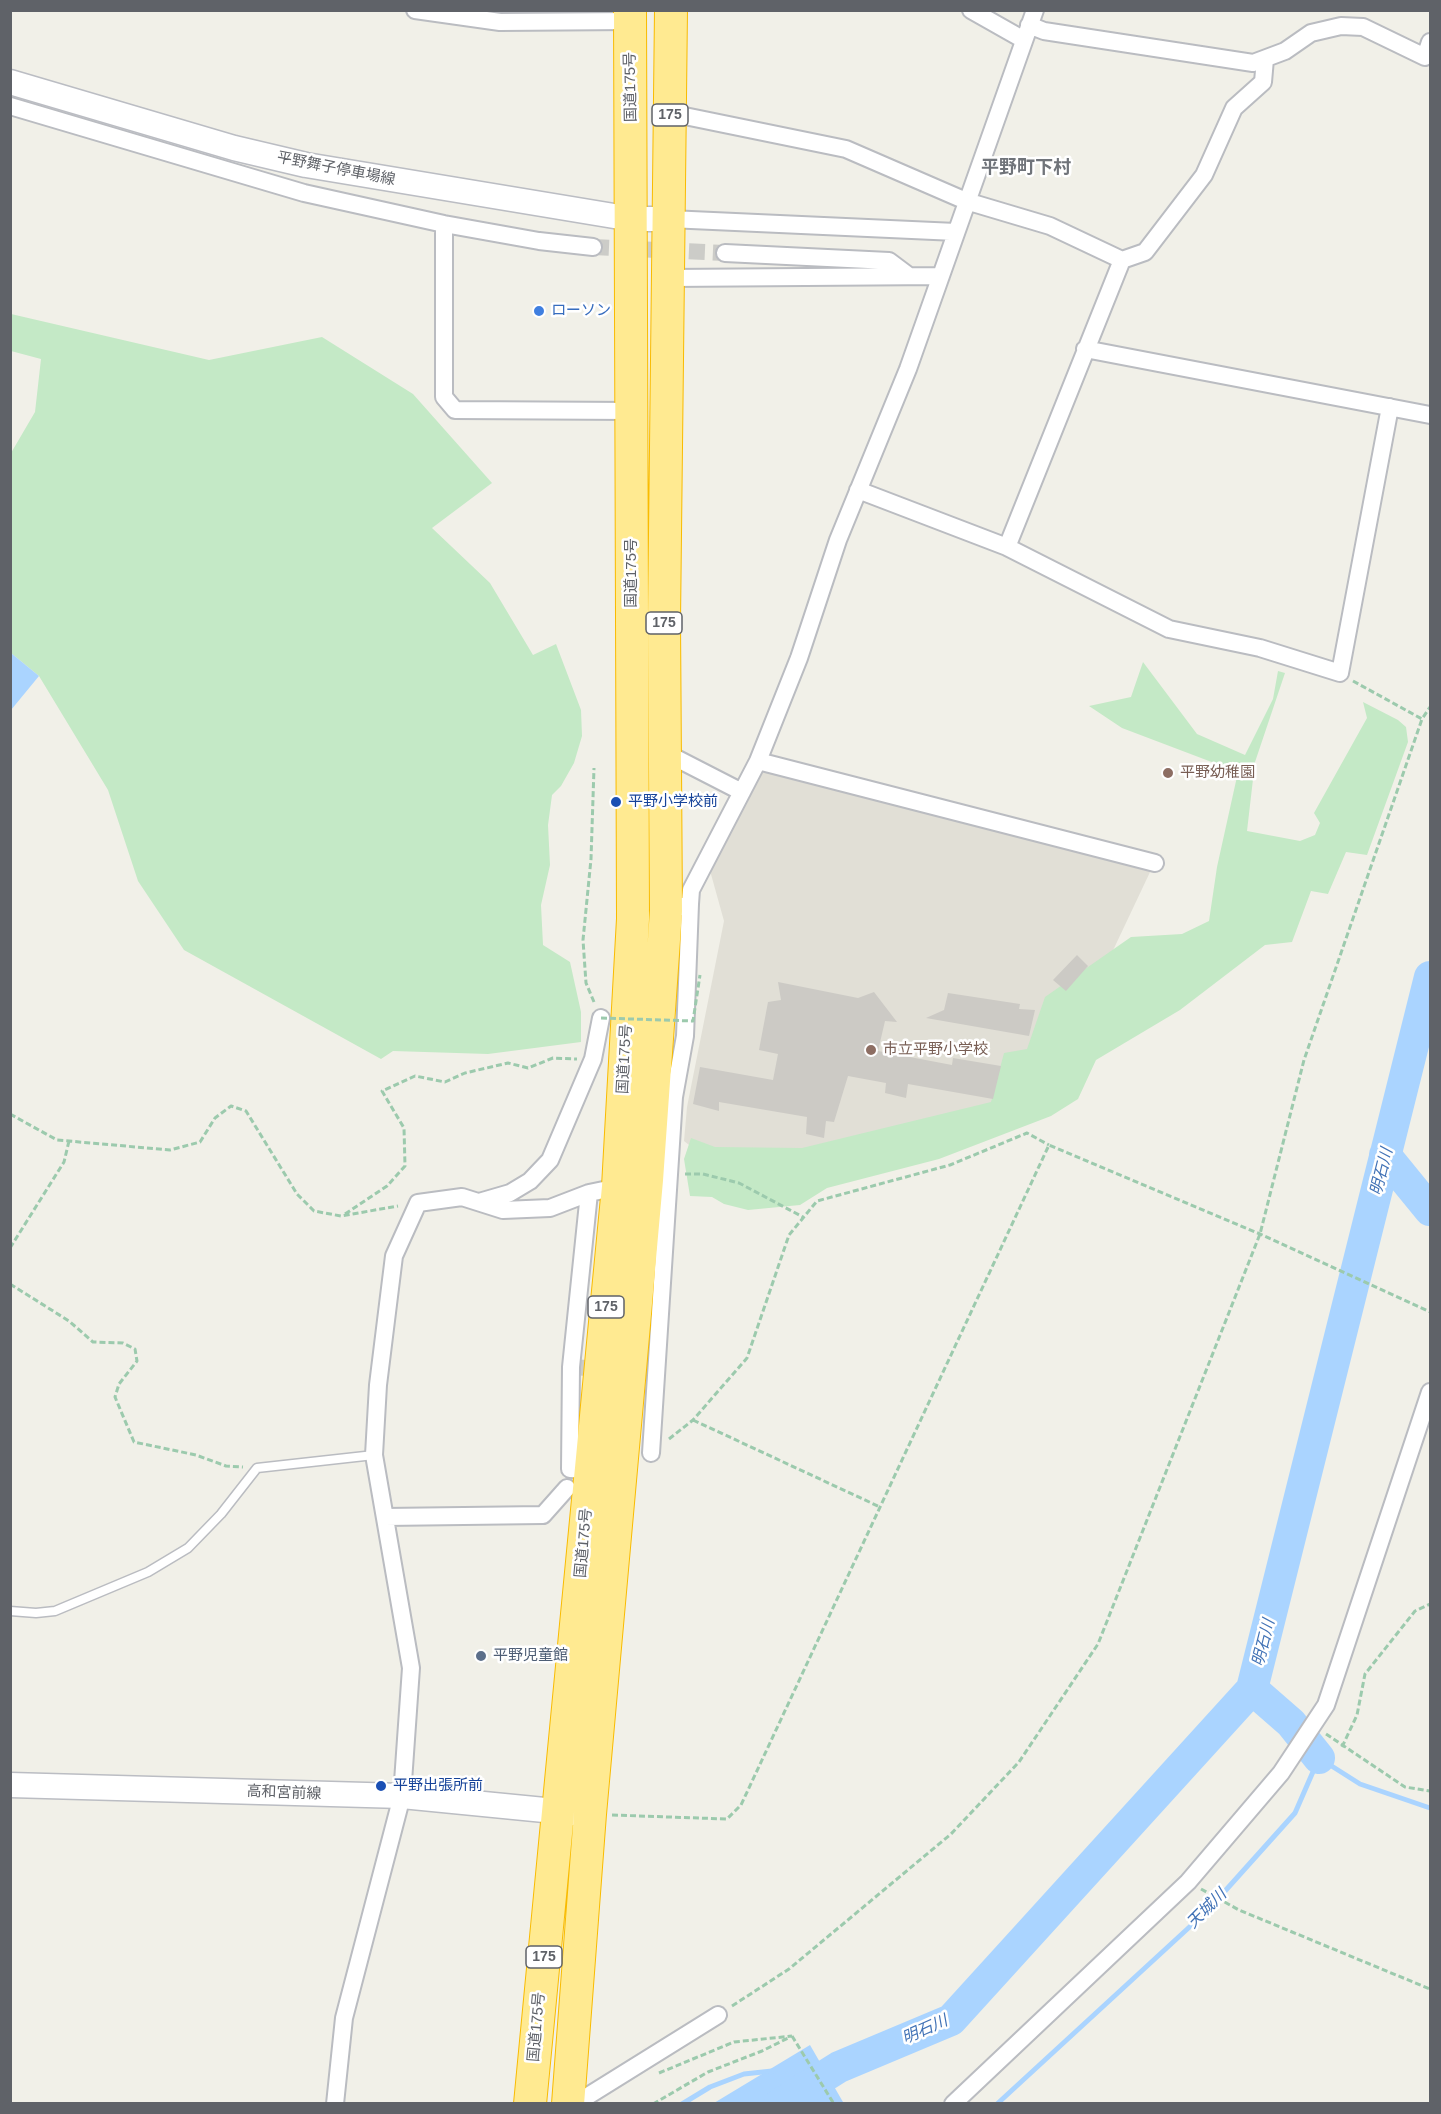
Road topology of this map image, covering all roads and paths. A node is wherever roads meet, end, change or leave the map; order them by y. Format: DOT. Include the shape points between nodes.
graph roads {
  1 [pos="415,10"];
  2 [pos="671,10"];
  3 [pos="971,10"];
  4 [pos="630,16"];
  5 [pos="1030,25"];
  6 [pos="1429,53"];
  7 [pos="1265,59"];
  8 [pos="10,82"];
  9 [pos="10,106"];
  10 [pos="670,113"];
  11 [pos="306,165"];
  12 [pos="304,193"];
  13 [pos="966,201"];
  14 [pos="632,219"];
  15 [pos="669,219"];
  16 [pos="444,224"];
  17 [pos="956,232"];
  18 [pos="593,247"];
  19 [pos="724,253"];
  20 [pos="1122,260"];
  21 [pos="909,276"];
  22 [pos="941,276"];
  23 [pos="669,278"];
  24 [pos="1085,349"];
  25 [pos="1390,407"];
  26 [pos="632,411"];
  27 [pos="1431,415"];
  28 [pos="858,490"];
  29 [pos="1007,547"];
  30 [pos="1340,673"];
  31 [pos="1431,707"];
  32 [pos="1422,719"];
  33 [pos="666,753"];
  34 [pos="758,761"];
  35 [pos="594,768"];
  36 [pos="742,792"];
  37 [pos="1155,863"];
  38 [pos="678,908"];
  39 [pos="700,975"];
  40 [pos="600,1018"];
  41 [pos="593,1059"];
  42 [pos="10,1114"];
  43 [pos="69,1141"];
  44 [pos="1049,1145"];
  45 [pos="680,1173"];
  46 [pos="603,1190"];
  47 [pos="478,1202"];
  48 [pos="418,1203"];
  49 [pos="341,1216"];
  50 [pos="803,1216"];
  51 [pos="1260,1234"];
  52 [pos="10,1248"];
  53 [pos="10,1284"];
  54 [pos="1431,1312"];
  55 [pos="1431,1392"];
  56 [pos="693,1420"];
  57 [pos="651,1453"];
  58 [pos="374,1455"];
  59 [pos="257,1468"];
  60 [pos="579,1479"];
  61 [pos="880,1506"];
  62 [pos="385,1517"];
  63 [pos="1431,1604"];
  64 [pos="10,1611"];
  65 [pos="1313,1724"];
  66 [pos="1342,1747"];
  67 [pos="10,1785"];
  68 [pos="1431,1791"];
  69 [pos="402,1796"];
  70 [pos="558,1811"];
  71 [pos="590,1814"];
  72 [pos="1188,1882"];
  73 [pos="1431,1989"];
  74 [pos="718,2015"];
  75 [pos="792,2036"];
  76 [pos="652,2076"];
  77 [pos="335,2103"];
  78 [pos="530,2103"];
  79 [pos="568,2103"];
  80 [pos="575,2103"];
  81 [pos="653,2103"];
  82 [pos="834,2103"];
  83 [pos="953,2103"];
  1 -- 4 [label="street" via="500,22"];
  2 -- 10 [label="highway, 国道175号 / 175"];
  3 -- 5 [label="street"];
  4 -- 14 [label="highway, 国道175号 / 175"];
  5 -- 7 [label="street" via="1220,60 1253,63"];
  5 -- 13 [label="street"];
  6 -- 7 [label="street" via="1363,27 1341,26 1311,33"];
  7 -- 20 [label="street" via="1263,82 1233,108 1204,175 1146,252"];
  8 -- 11 [label="main road, 平野舞子停車場線" via="234,148"];
  9 -- 12 [label="street"];
  10 -- 13 [label="street" via="846,149"];
  10 -- 15 [label="highway, 国道175号 / 175"];
  11 -- 12 [label="street"];
  11 -- 14 [label="main road, 平野舞子停車場線"];
  12 -- 16 [label="street"];
  13 -- 17 [label="street"];
  13 -- 20 [label="street" via="1050,226"];
  14 -- 15 [label="main road, 平野舞子停車場線"];
  14 -- 26 [label="highway, 国道175号 / 175"];
  15 -- 17 [label="street"];
  15 -- 23 [label="highway, 国道175号 / 175"];
  16 -- 18 [label="street"];
  16 -- 26 [label="street" via="444,398 455,410"];
  17 -- 22 [label="street"];
  19 -- 21 [label="street" via="889,261"];
  20 -- 24 [label="street"];
  21 -- 22 [label="street"];
  21 -- 23 [label="street"];
  22 -- 28 [label="street"];
  23 -- 33 [label="highway, 国道175号 / 175"];
  24 -- 25 [label="street"];
  24 -- 29 [label="street"];
  25 -- 27 [label="street"];
  25 -- 30 [label="street"];
  26 -- 46 [label="highway, 国道175号 / 175" via="633,919"];
  28 -- 29 [label="street"];
  28 -- 34 [label="street"];
  29 -- 30 [label="street" via="1169,629 1260,648"];
  30 -- 32 [label="path"];
  31 -- 32 [label="path"];
  32 -- 51 [label="path" via="1304,1060"];
  33 -- 36 [label="street"];
  33 -- 38 [label="highway, 国道175号 / 175"];
  34 -- 36 [label="street"];
  34 -- 37 [label="street"];
  35 -- 40 [label="path" via="583,940 586,983"];
  36 -- 38 [label="street"];
  38 -- 57 [label="street" via="684,1036 674,1097"];
  38 -- 71 [label="highway, 国道175号 / 175" via="647,1180"];
  39 -- 40 [label="path, bridge" via="693,1021"];
  40 -- 41 [label="street"];
  41 -- 47 [label="street" via="550,1160 530,1181 510,1193"];
  41 -- 49 [label="path" via="553,1058 528,1068 508,1063 445,1082 415,1076 382,1091 404,1128 405,1166 387,1186"];
  42 -- 43 [label="path" via="57,1140"];
  43 -- 49 [label="path" via="170,1150 200,1143 215,1118 231,1106 246,1111 297,1194 314,1211"];
  43 -- 52 [label="path" via="64,1162"];
  44 -- 50 [label="path" via="1027,1133 950,1165 816,1201"];
  44 -- 51 [label="path"];
  44 -- 61 [label="path"];
  45 -- 50 [label="path" via="738,1183"];
  46 -- 47 [label="street" via="549,1208 504,1210"];
  46 -- 60 [label="highway, 国道175号 / 175"];
  47 -- 48 [label="street" via="462,1197"];
  48 -- 49 [label="path"];
  48 -- 58 [label="street" via="394,1256 378,1385"];
  50 -- 56 [label="path" via="789,1235 747,1358"];
  51 -- 54 [label="path"];
  51 -- 74 [label="path" via="1098,1644 1019,1762 951,1834 789,1969"];
  53 -- 59 [label="path" via="69,1321 93,1342 123,1343 135,1349 137,1361 119,1384 115,1397 134,1442 196,1455 226,1466"];
  55 -- 65 [label="street" via="1326,1705"];
  56 -- 57 [label="path"];
  56 -- 61 [label="path"];
  58 -- 59 [label="lane"];
  58 -- 62 [label="street"];
  59 -- 64 [label="lane" via="222,1514 188,1548 148,1572 54,1611"];
  60 -- 62 [label="street" via="543,1515"];
  60 -- 70 [label="highway, 国道175号 / 175"];
  61 -- 71 [label="path" via="741,1805 727,1819"];
  62 -- 69 [label="street" via="411,1668"];
  63 -- 66 [label="path" via="1415,1611 1365,1674 1357,1715"];
  65 -- 66 [label="path"];
  65 -- 72 [label="street" via="1281,1773"];
  66 -- 68 [label="path" via="1405,1788"];
  67 -- 69 [label="main road, 高和宮前線"];
  69 -- 70 [label="main road, 高和宮前線"];
  69 -- 77 [label="street" via="344,2018"];
  70 -- 71 [label="main road, 高和宮前線"];
  70 -- 78 [label="highway, 国道175号 / 175"];
  71 -- 79 [label="highway, 国道175号 / 175"];
  72 -- 73 [label="path" via="1239,1910"];
  72 -- 83 [label="street"];
  74 -- 80 [label="street"];
  75 -- 76 [label="path" via="734,2042"];
  75 -- 81 [label="path" via="708,2072"];
  75 -- 82 [label="path"];
}
